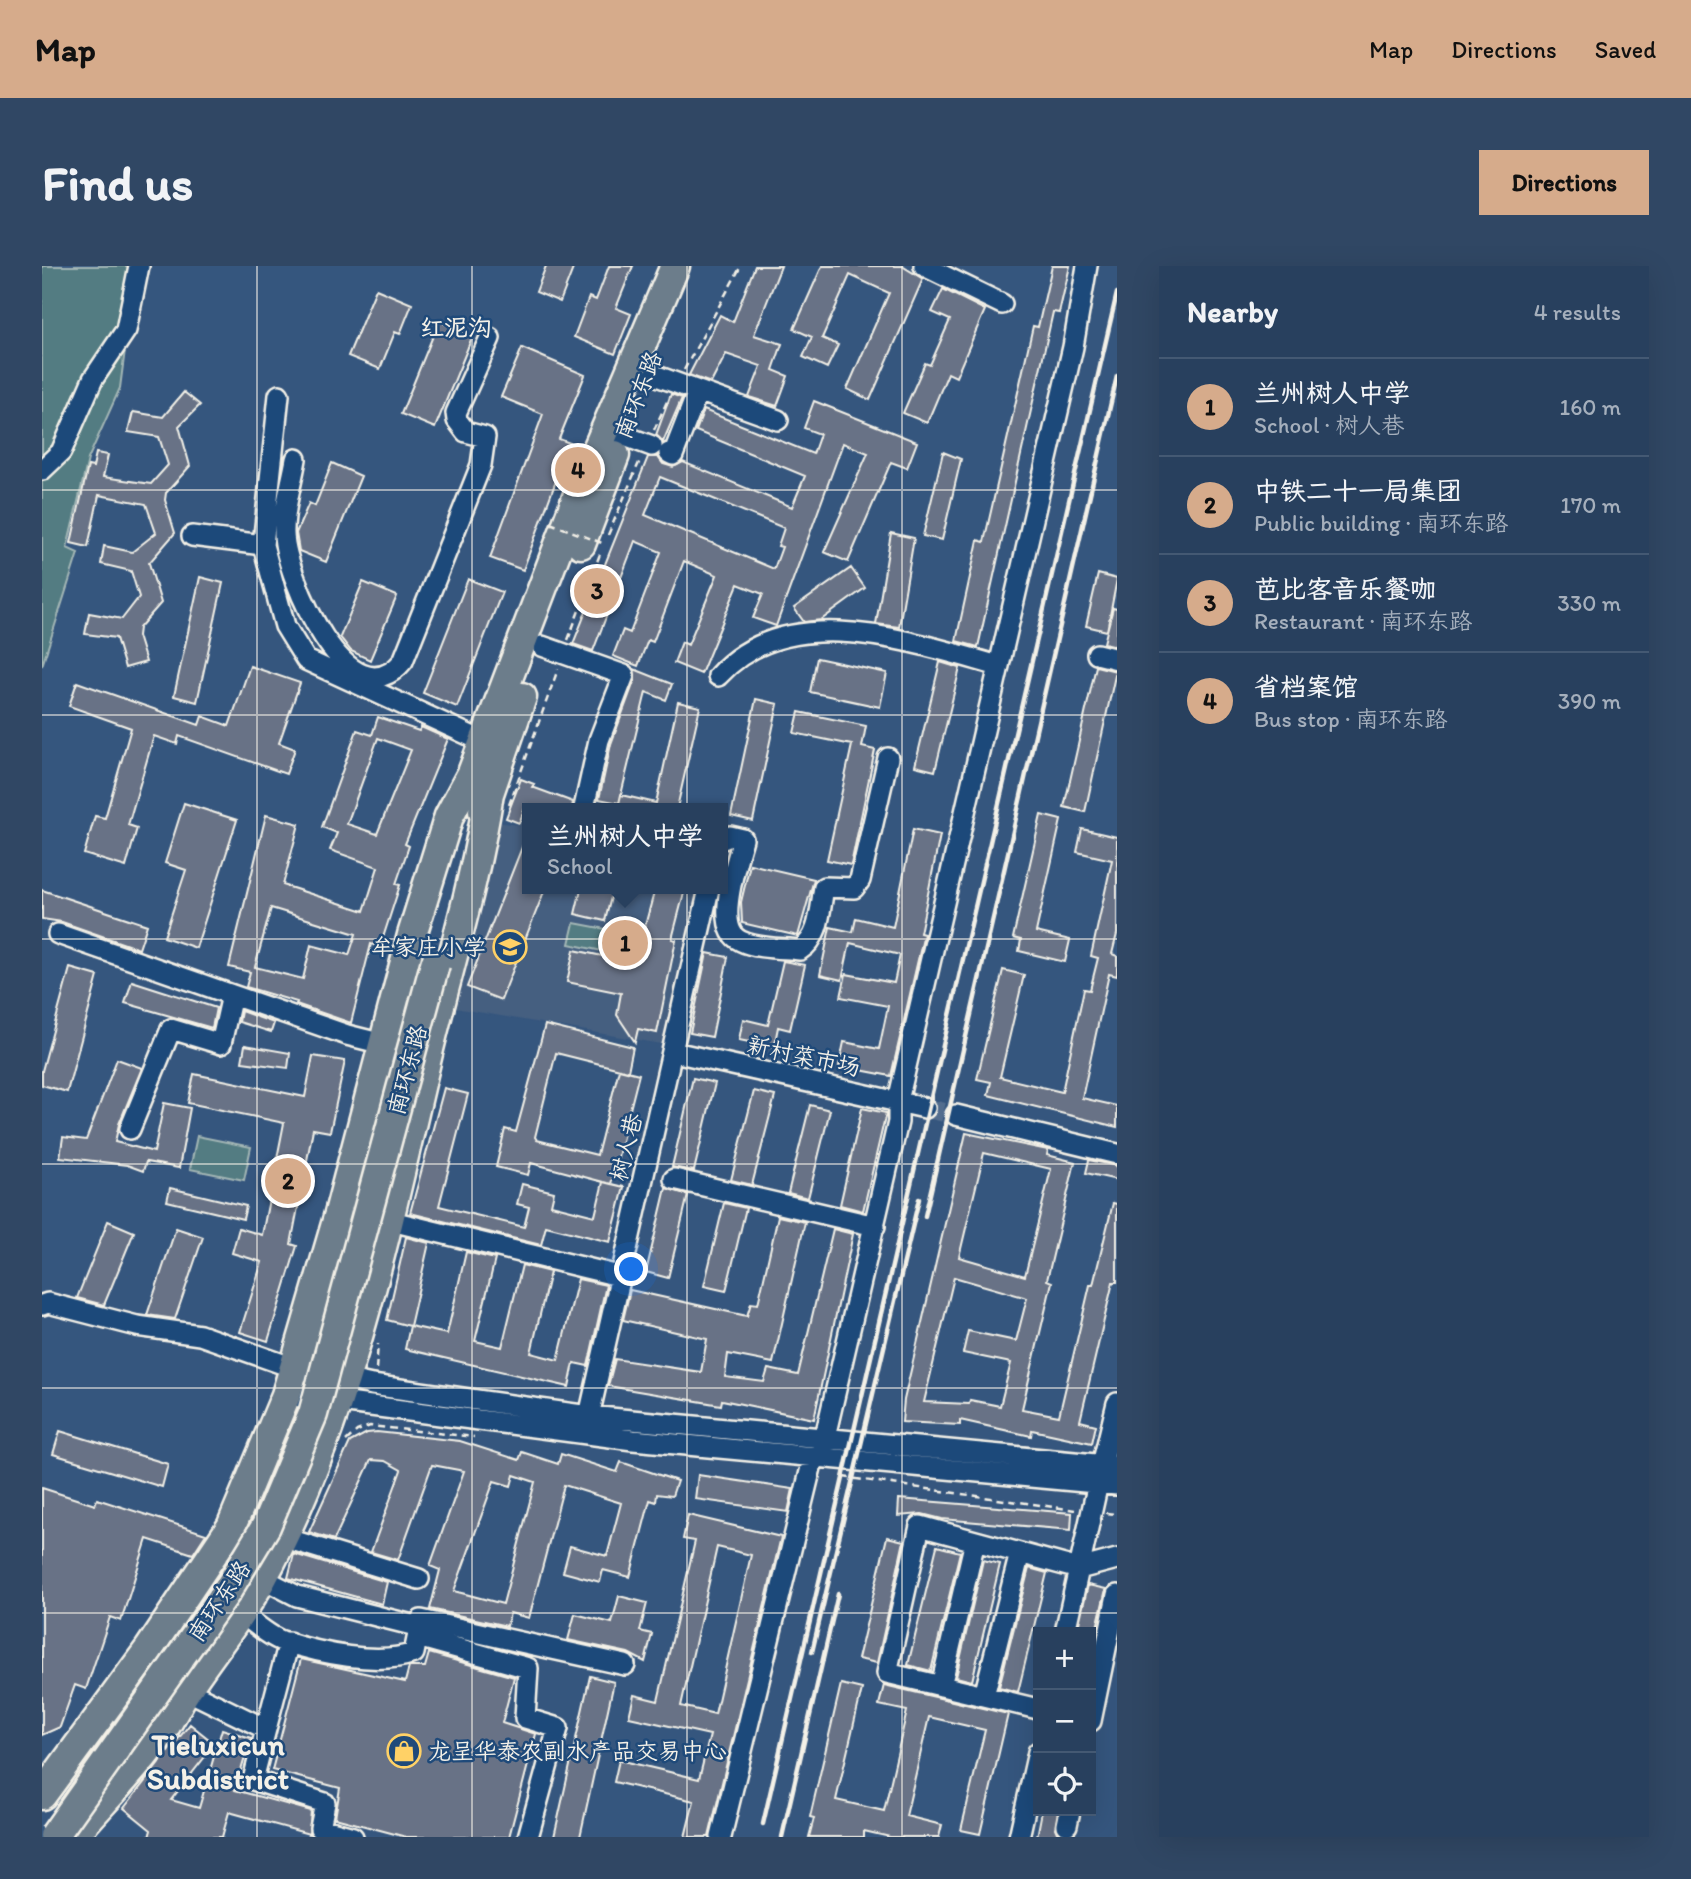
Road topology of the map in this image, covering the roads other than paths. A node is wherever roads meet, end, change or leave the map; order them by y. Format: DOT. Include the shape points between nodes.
graph roads {
  1 [pos="139,266"];
  2 [pos="675,266"];
  3 [pos="696,266"];
  4 [pos="924,266"];
  5 [pos="1087,266"];
  6 [pos="1002,304"];
  7 [pos="491,338"];
  8 [pos="646,372"];
  9 [pos="698,391"];
  10 [pos="279,395"];
  11 [pos="778,420"];
  12 [pos="622,435"];
  13 [pos="296,459"];
  14 [pos="42,470"];
  15 [pos="192,536"];
  16 [pos="262,545"];
  17 [pos="553,650"];
  18 [pos="1097,654"];
  19 [pos="1117,659"];
  20 [pos="999,666"];
  21 [pos="718,676"];
  22 [pos="359,678"];
  23 [pos="484,742"];
  24 [pos="888,758"];
  25 [pos="490,792"];
  26 [pos="584,803"];
  27 [pos="728,837"];
  28 [pos="708,894"];
  29 [pos="58,934"];
  30 [pos="428,957"];
  31 [pos="232,995"];
  32 [pos="383,1044"];
  33 [pos="674,1052"];
  34 [pos="898,1101"];
  35 [pos="925,1108"];
  36 [pos="956,1115"];
  37 [pos="130,1129"];
  38 [pos="1117,1154"];
  39 [pos="674,1180"];
  40 [pos="387,1220"];
  41 [pos="875,1226"];
  42 [pos="619,1276"];
  43 [pos="42,1305"];
  44 [pos="290,1382"];
  45 [pos="342,1392"];
  46 [pos="1117,1403"];
  47 [pos="589,1416"];
  48 [pos="816,1456"];
  49 [pos="1109,1475"];
  50 [pos="282,1537"];
  51 [pos="975,1541"];
  52 [pos="1020,1553"];
  53 [pos="1117,1559"];
  54 [pos="1079,1569"];
  55 [pos="262,1578"];
  56 [pos="419,1579"];
  57 [pos="1117,1595"];
  58 [pos="241,1614"];
  59 [pos="1066,1627"];
  60 [pos="419,1632"];
  61 [pos="289,1642"];
  62 [pos="625,1665"];
  63 [pos="941,1686"];
  64 [pos="186,1690"];
  65 [pos="984,1696"];
  66 [pos="1096,1697"];
  67 [pos="1033,1708"];
  68 [pos="266,1729"];
  69 [pos="1038,1753"];
  70 [pos="42,1795"];
  71 [pos="42,1820"];
  72 [pos="54,1837"];
  73 [pos="72,1837"];
  74 [pos="353,1837"];
  75 [pos="528,1837"];
  76 [pos="721,1837"];
  77 [pos="1019,1837"];
  1 -- 14 [label="street" via="126,330 93,379 61,452"];
  2 -- 23 [label="highway, 南环东路" via="581,487"];
  3 -- 8 [label="highway, 南环东路"];
  4 -- 6 [label="street"];
  5 -- 20 [label="street" via="1073,347"];
  7 -- 22 [label="street" via="456,413 466,432 485,437 481,465 403,661 389,674"];
  8 -- 9 [label="street"];
  8 -- 12 [label="highway, 南环东路"];
  9 -- 11 [label="street"];
  9 -- 12 [label="street" via="673,455"];
  10 -- 16 [label="street"];
  12 -- 17 [label="highway, 南环东路"];
  13 -- 22 [label="street" via="284,534 290,568 332,651"];
  15 -- 16 [label="street"];
  16 -- 22 [label="street" via="285,626 306,660"];
  17 -- 25 [label="highway, 南环东路"];
  17 -- 26 [label="street" via="624,675 599,740"];
  18 -- 19 [label="street"];
  20 -- 21 [label="street" via="896,638 815,632 779,636 747,649"];
  20 -- 34 [label="street"];
  22 -- 23 [label="street"];
  23 -- 25 [label="highway, 南环东路"];
  24 -- 27 [label="street" via="860,880 854,888 824,887 815,934 810,945 800,950 741,941 733,934 727,906 743,839"];
  25 -- 30 [label="highway, 南环东路"];
  25 -- 32 [label="highway, 南环东路" via="449,816"];
  25 -- 40 [label="highway" via="479,858"];
  28 -- 33 [label="street, 树人巷"];
  29 -- 31 [label="street"];
  30 -- 71 [label="highway, 南环东路" via="295,1412 251,1519 217,1581"];
  30 -- 72 [label="highway, 南环东路, bridge" via="313,1414 266,1526 228,1591"];
  31 -- 32 [label="street"];
  31 -- 37 [label="street" via="221,1044 171,1029"];
  32 -- 44 [label="highway, 南环东路"];
  33 -- 34 [label="street, 新村菜市场"];
  33 -- 42 [label="street, 树人巷"];
  34 -- 35 [label="street, 新村菜市场"];
  34 -- 41 [label="street" via="898,1122"];
  36 -- 38 [label="street"];
  39 -- 41 [label="street"];
  40 -- 42 [label="street"];
  40 -- 45 [label="highway"];
  41 -- 48 [label="street"];
  42 -- 47 [label="street, 树人巷"];
  43 -- 44 [label="street" via="200,1335"];
  44 -- 45 [label="street"];
  44 -- 45 [label="street"];
  44 -- 70 [label="highway, 南环东路" via="231,1527"];
  45 -- 47 [label="street"];
  45 -- 48 [label="street" via="633,1440"];
  45 -- 50 [label="highway"];
  46 -- 49 [label="street"];
  47 -- 48 [label="street"];
  48 -- 49 [label="street"];
  48 -- 76 [label="street"];
  49 -- 54 [label="street" via="1092,1512"];
  50 -- 55 [label="highway"];
  50 -- 56 [label="street"];
  51 -- 52 [label="street"];
  51 -- 63 [label="street"];
  51 -- 63 [label="street" via="920,1526 887,1673"];
  52 -- 54 [label="street"];
  52 -- 65 [label="street"];
  53 -- 54 [label="street"];
  54 -- 59 [label="street"];
  55 -- 58 [label="highway"];
  55 -- 60 [label="street" via="297,1596"];
  57 -- 66 [label="street"];
  58 -- 61 [label="street"];
  58 -- 64 [label="highway"];
  60 -- 61 [label="street" via="414,1653 395,1660 375,1661"];
  60 -- 62 [label="street" via="421,1620"];
  60 -- 75 [label="street" via="528,1668 525,1718 558,1728"];
  61 -- 68 [label="street"];
  63 -- 65 [label="street"];
  64 -- 68 [label="street"];
  64 -- 73 [label="highway" via="164,1729"];
  65 -- 67 [label="street"];
  68 -- 74 [label="street" via="253,1780 325,1802 320,1828"];
  69 -- 77 [label="street"];
}
